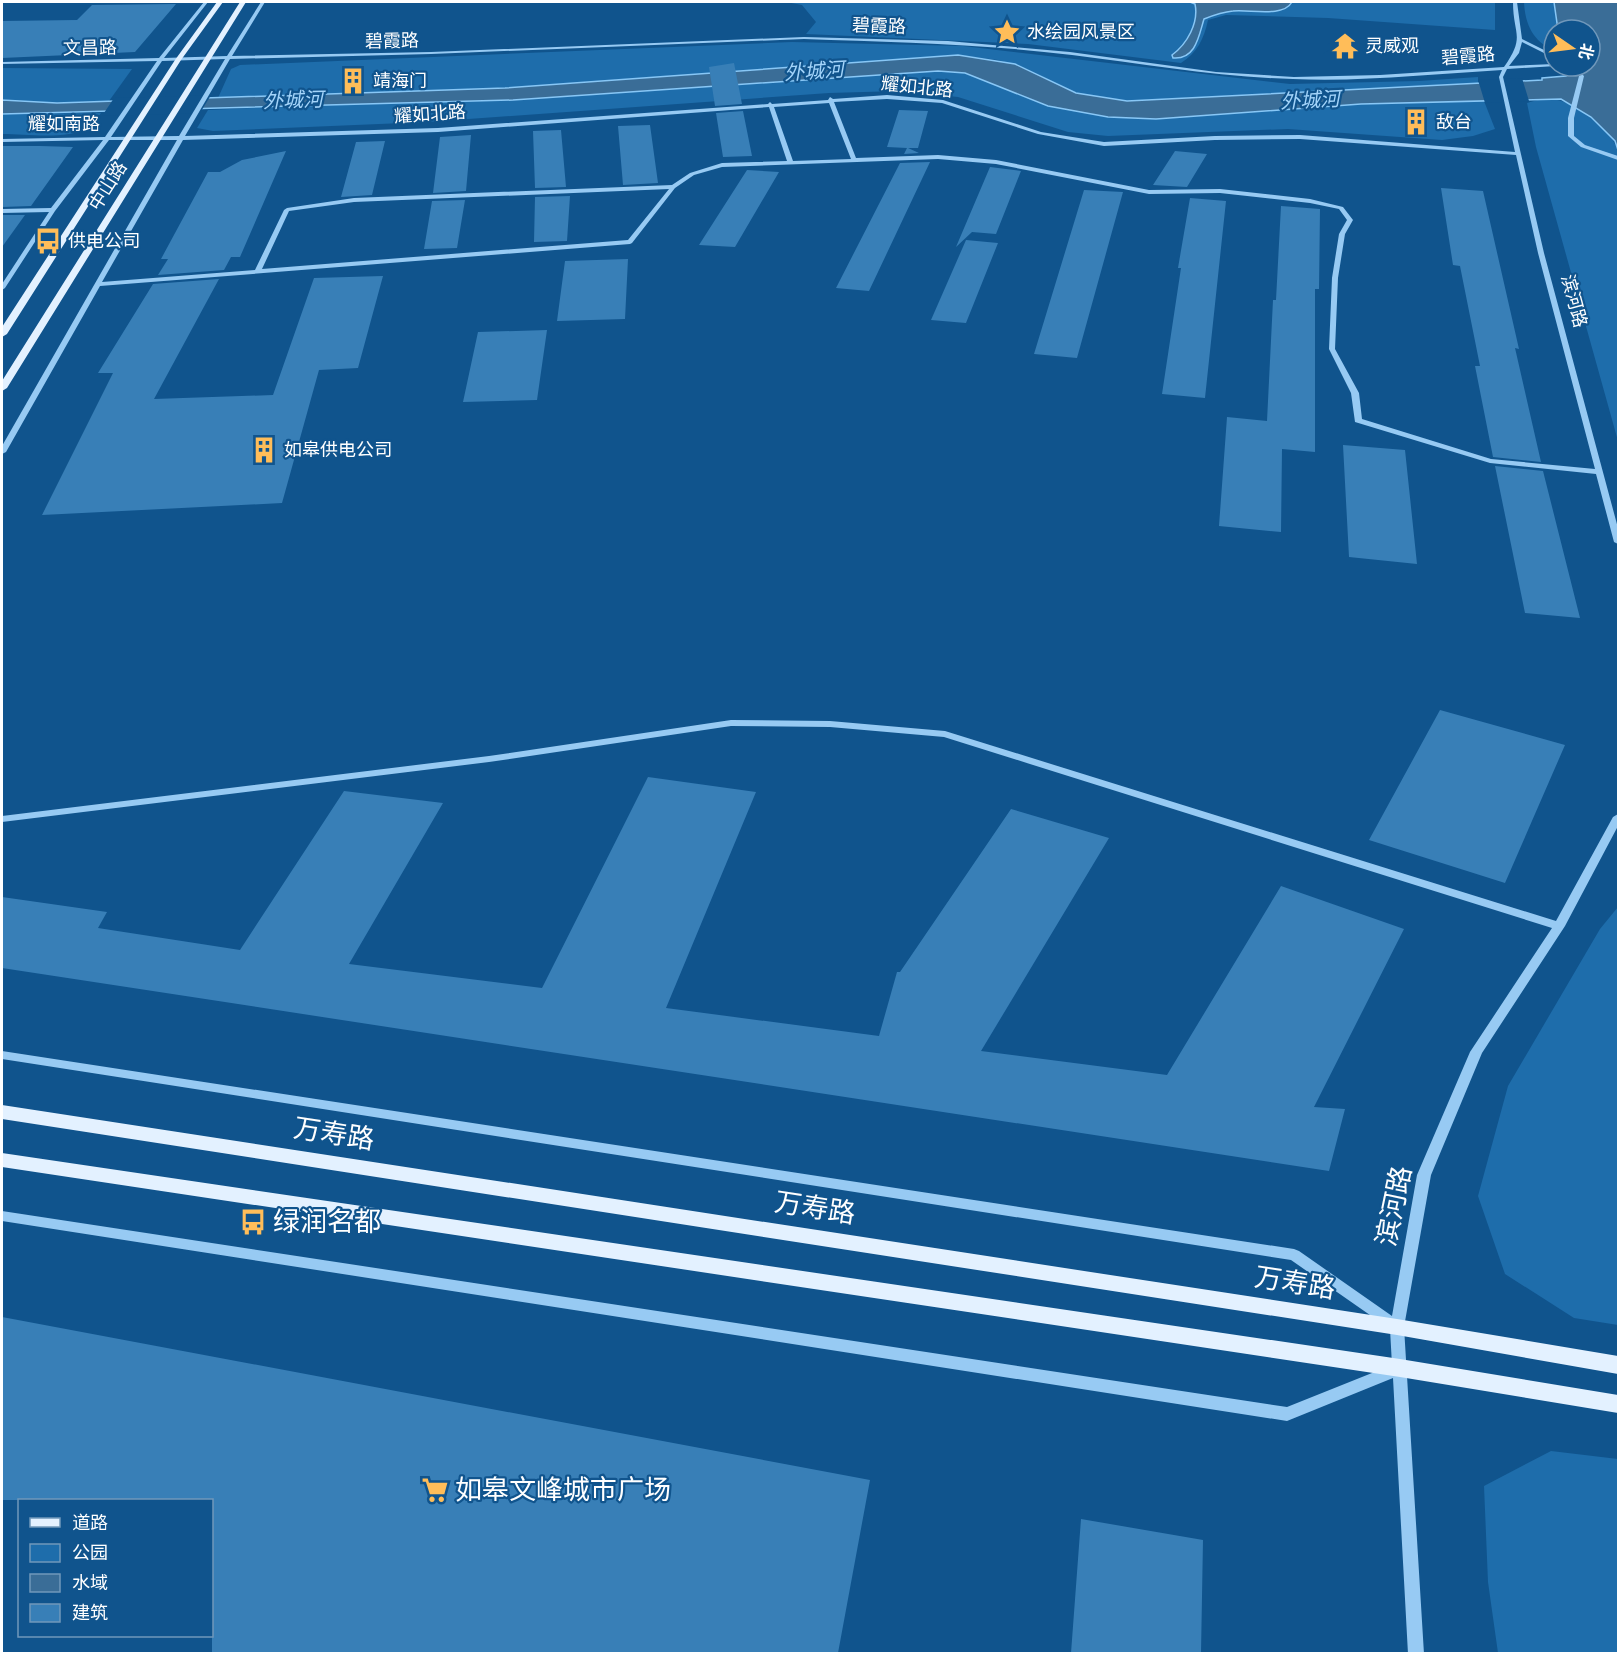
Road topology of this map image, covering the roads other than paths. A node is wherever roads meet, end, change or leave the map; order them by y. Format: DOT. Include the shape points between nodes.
graph roads {
  1 [pos="206,2"];
  2 [pos="220,2"];
  3 [pos="243,2"];
  4 [pos="262,2"];
  5 [pos="1515,2"];
  6 [pos="1521,40"];
  7 [pos="1542,51"];
  8 [pos="228,58"];
  9 [pos="207,59"];
  10 [pos="160,60"];
  11 [pos="178,60"];
  12 [pos="2,63"];
  13 [pos="1542,66"];
  14 [pos="1503,68"];
  15 [pos="1581,78"];
  16 [pos="830,99"];
  17 [pos="770,104"];
  18 [pos="182,138"];
  19 [pos="106,139"];
  20 [pos="127,139"];
  21 [pos="157,139"];
  22 [pos="2,140"];
  23 [pos="1519,154"];
  24 [pos="1618,158"];
  25 [pos="854,159"];
  26 [pos="790,160"];
  27 [pos="673,187"];
  28 [pos="53,210"];
  29 [pos="2,211"];
  30 [pos="257,272"];
  31 [pos="98,284"];
  32 [pos="2,288"];
  33 [pos="2,334"];
  34 [pos="2,388"];
  35 [pos="2,452"];
  36 [pos="1598,472"];
  37 [pos="1618,542"];
  38 [pos="1618,818"];
  39 [pos="2,819"];
  40 [pos="1559,926"];
  41 [pos="2,1055"];
  42 [pos="2,1112"];
  43 [pos="2,1160"];
  44 [pos="2,1216"];
  45 [pos="1397,1327"];
  46 [pos="1618,1365"];
  47 [pos="1400,1368"];
  48 [pos="1618,1404"];
  49 [pos="1416,1653"];
  1 -- 10 [label="street"];
  2 -- 11 [label="main road, 中山路"];
  3 -- 9 [label="main road, 中山路"];
  4 -- 8 [label="street"];
  5 -- 6 [label="street, 碧霞路"];
  6 -- 7 [label="street"];
  6 -- 14 [label="street, 碧霞路" via="1517,52"];
  8 -- 9 [label="street, 碧霞路"];
  8 -- 14 [label="street, 碧霞路" via="854,38 1023,48 1258,77 1369,77"];
  8 -- 18 [label="street"];
  9 -- 11 [label="street, 碧霞路"];
  9 -- 21 [label="main road, 中山路"];
  10 -- 11 [label="street, 文昌路"];
  10 -- 12 [label="street, 文昌路"];
  10 -- 19 [label="street"];
  11 -- 20 [label="main road, 中山路"];
  13 -- 14 [label="street"];
  14 -- 23 [label="street, 滨河路" via="1501,77"];
  15 -- 24 [label="street" via="1571,118 1571,136 1583,146"];
  16 -- 17 [label="street, 耀如北路"];
  16 -- 23 [label="street, 耀如北路" via="886,97 943,102 1040,133 1104,144 1300,137"];
  16 -- 25 [label="street"];
  17 -- 18 [label="street, 耀如北路" via="438,130"];
  17 -- 26 [label="street"];
  18 -- 21 [label="street, 耀如北路"];
  18 -- 31 [label="street"];
  19 -- 20 [label="street, 耀如南路"];
  19 -- 22 [label="street, 耀如南路"];
  19 -- 28 [label="street"];
  20 -- 21 [label="street, 耀如北路"];
  20 -- 33 [label="main road, 中山路"];
  21 -- 34 [label="main road, 中山路"];
  23 -- 36 [label="street, 滨河路"];
  25 -- 26 [label="street"];
  25 -- 36 [label="street" via="938,157 996,162 1149,192 1220,191 1341,208 1350,220 1342,234 1335,278 1332,349 1355,393 1358,420 1490,461"];
  26 -- 27 [label="street" via="722,165 692,174"];
  27 -- 30 [label="street" via="630,242"];
  27 -- 30 [label="street" via="354,200 287,210"];
  28 -- 29 [label="street"];
  28 -- 32 [label="street"];
  30 -- 31 [label="street"];
  31 -- 35 [label="street"];
  36 -- 37 [label="street, 滨河路"];
  38 -- 40 [label="street, 滨河路"];
  39 -- 40 [label="street" via="489,759 731,723 830,724 945,734"];
  40 -- 45 [label="street, 滨河路" via="1476,1052 1424,1175"];
  41 -- 45 [label="street" via="1294,1255"];
  42 -- 45 [label="main road, 万寿路"];
  43 -- 47 [label="main road"];
  44 -- 47 [label="street" via="1287,1414"];
  45 -- 46 [label="main road, 万寿路"];
  45 -- 47 [label="street, 滨河路"];
  47 -- 48 [label="main road"];
  47 -- 49 [label="street, 滨河路"];
}
